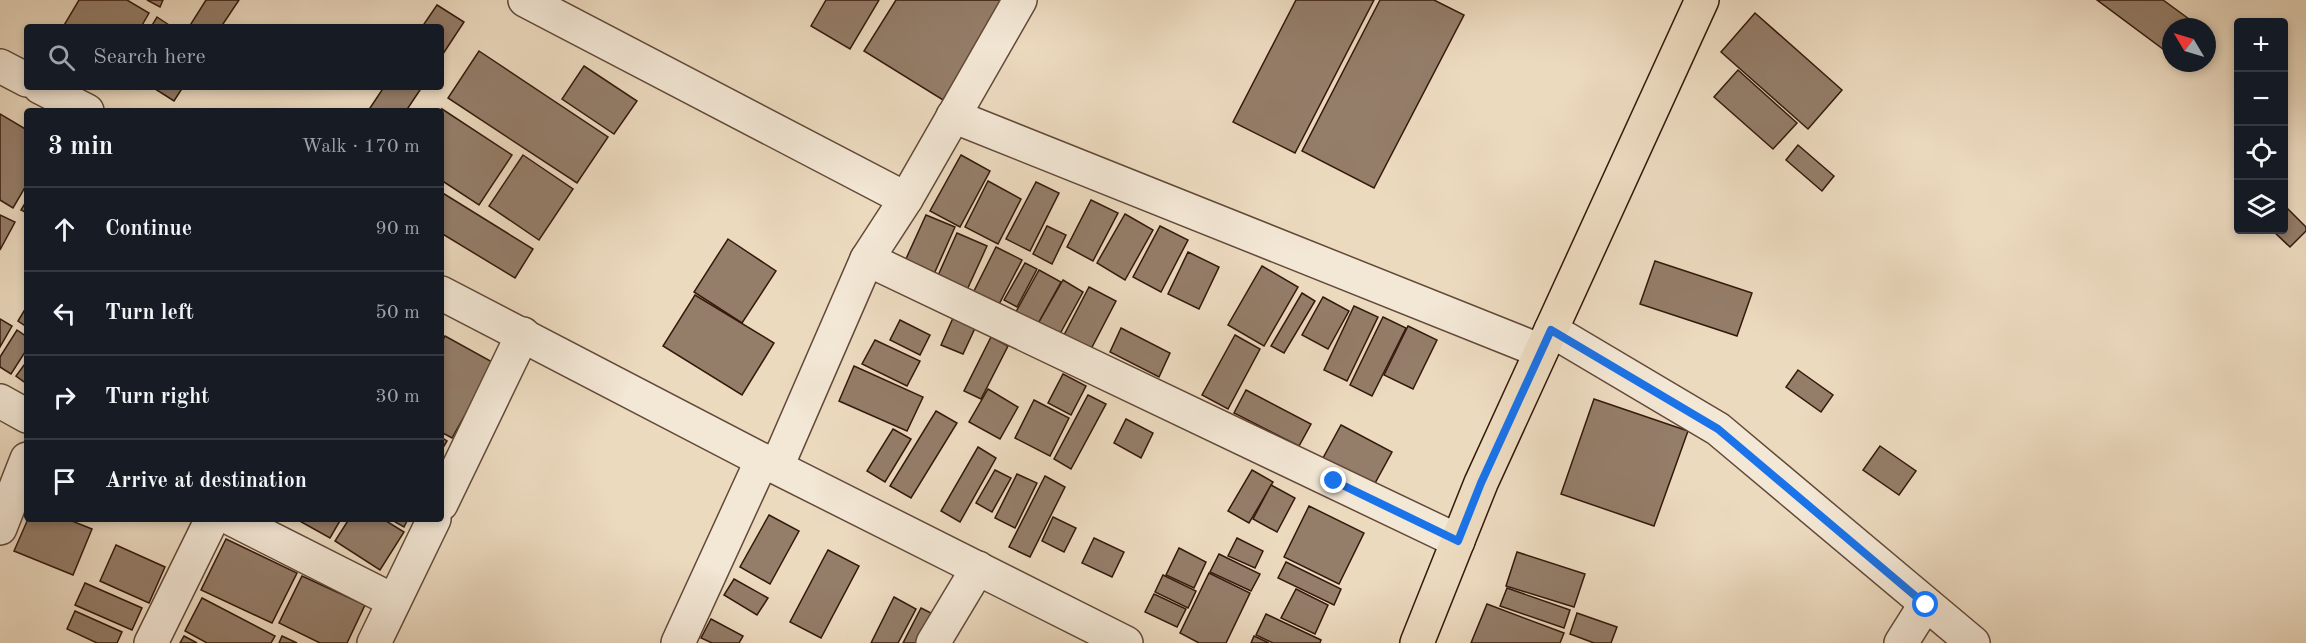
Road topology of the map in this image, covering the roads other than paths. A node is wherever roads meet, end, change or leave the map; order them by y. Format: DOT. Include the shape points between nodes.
graph roads {
  1 [pos="525,0"];
  2 [pos="1020,0"];
  3 [pos="1702,0"];
  4 [pos="0,66"];
  5 [pos="24,78"];
  6 [pos="46,90"];
  7 [pos="81,108"];
  8 [pos="953,116"];
  9 [pos="906,199"];
  10 [pos="867,259"];
  11 [pos="444,294"];
  12 [pos="523,334"];
  13 [pos="1546,340"];
  14 [pos="0,401"];
  15 [pos="24,414"];
  16 [pos="762,460"];
  17 [pos="24,467"];
  18 [pos="444,498"];
  19 [pos="211,522"];
  20 [pos="238,522"];
  21 [pos="433,522"];
  22 [pos="0,528"];
  23 [pos="1458,541"];
  24 [pos="978,568"];
  25 [pos="394,601"];
  26 [pos="1926,605"];
  27 [pos="151,643"];
  28 [pos="374,643"];
  29 [pos="678,643"];
  30 [pos="933,643"];
  31 [pos="1126,643"];
  32 [pos="1417,643"];
  33 [pos="1901,643"];
  34 [pos="1973,643"];
  1 -- 9 [label="street"];
  2 -- 8 [label="street"];
  3 -- 13 [label="main road"];
  4 -- 5 [label="street"];
  6 -- 7 [label="street"];
  8 -- 9 [label="street"];
  8 -- 13 [label="street"];
  9 -- 10 [label="street"];
  10 -- 16 [label="street" via="777,465"];
  10 -- 23 [label="street"];
  11 -- 12 [label="street"];
  12 -- 16 [label="street"];
  12 -- 18 [label="street"];
  13 -- 23 [label="main road"];
  13 -- 26 [label="street" via="1718,429"];
  14 -- 15 [label="street"];
  16 -- 24 [label="street"];
  16 -- 29 [label="street"];
  17 -- 22 [label="street"];
  19 -- 27 [label="street"];
  20 -- 25 [label="street"];
  21 -- 25 [label="street"];
  23 -- 32 [label="main road"];
  24 -- 30 [label="street"];
  24 -- 31 [label="street"];
  25 -- 28 [label="street"];
  26 -- 33 [label="street"];
  26 -- 34 [label="street"];
}
